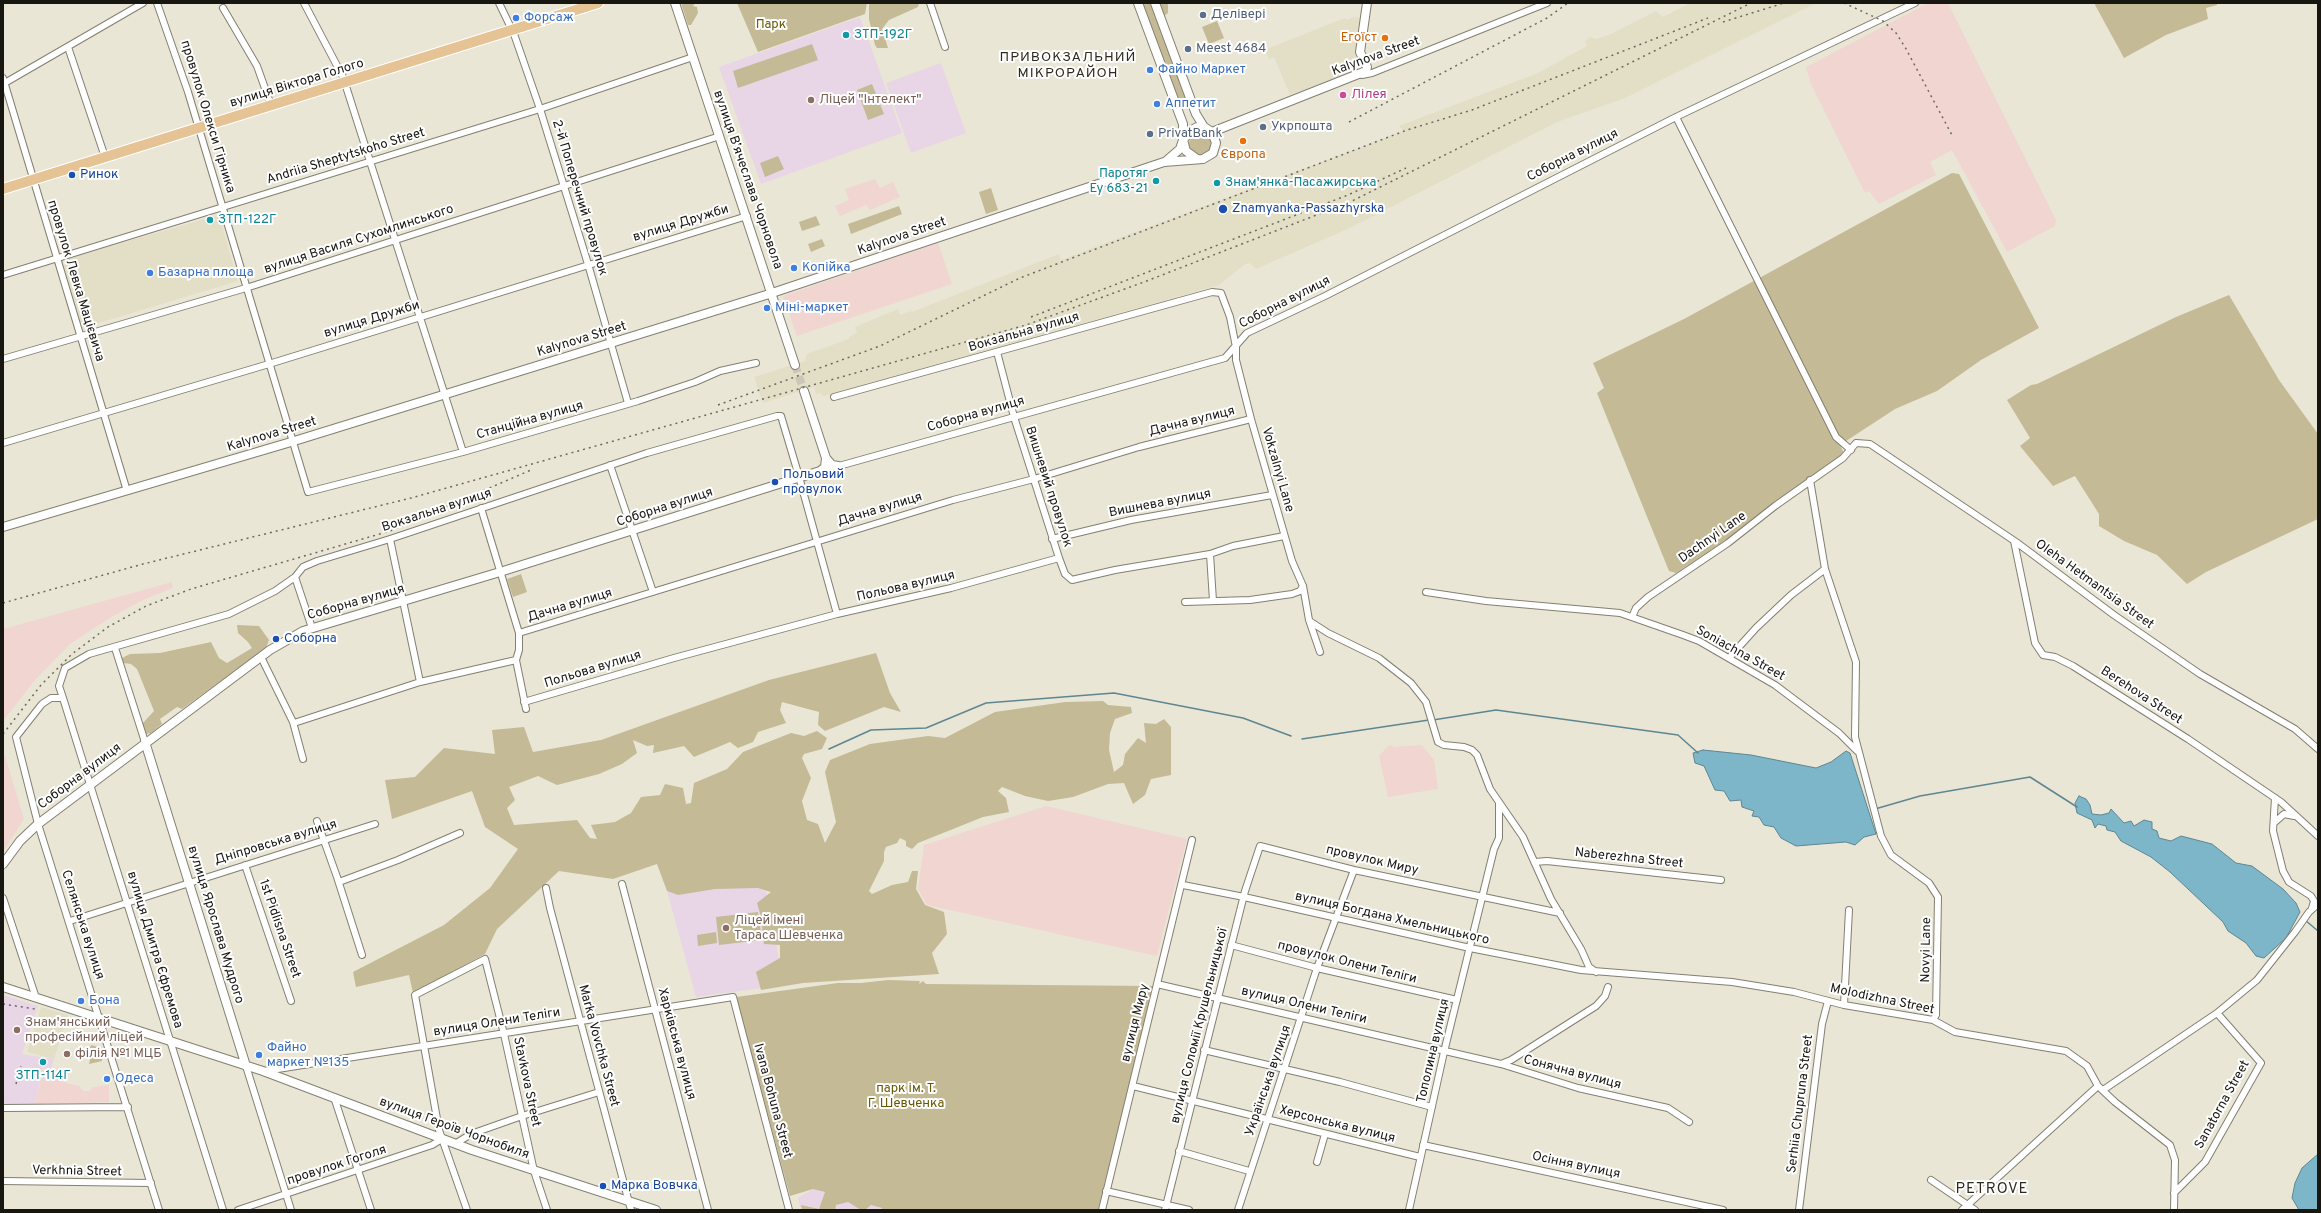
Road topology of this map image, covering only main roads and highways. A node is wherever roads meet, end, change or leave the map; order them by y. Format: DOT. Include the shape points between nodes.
graph roads {
  1 [pos="598,3"];
  2 [pos="3,189"];
  1 -- 2 [label="main road, вулиця Віктора Голого"];
}
